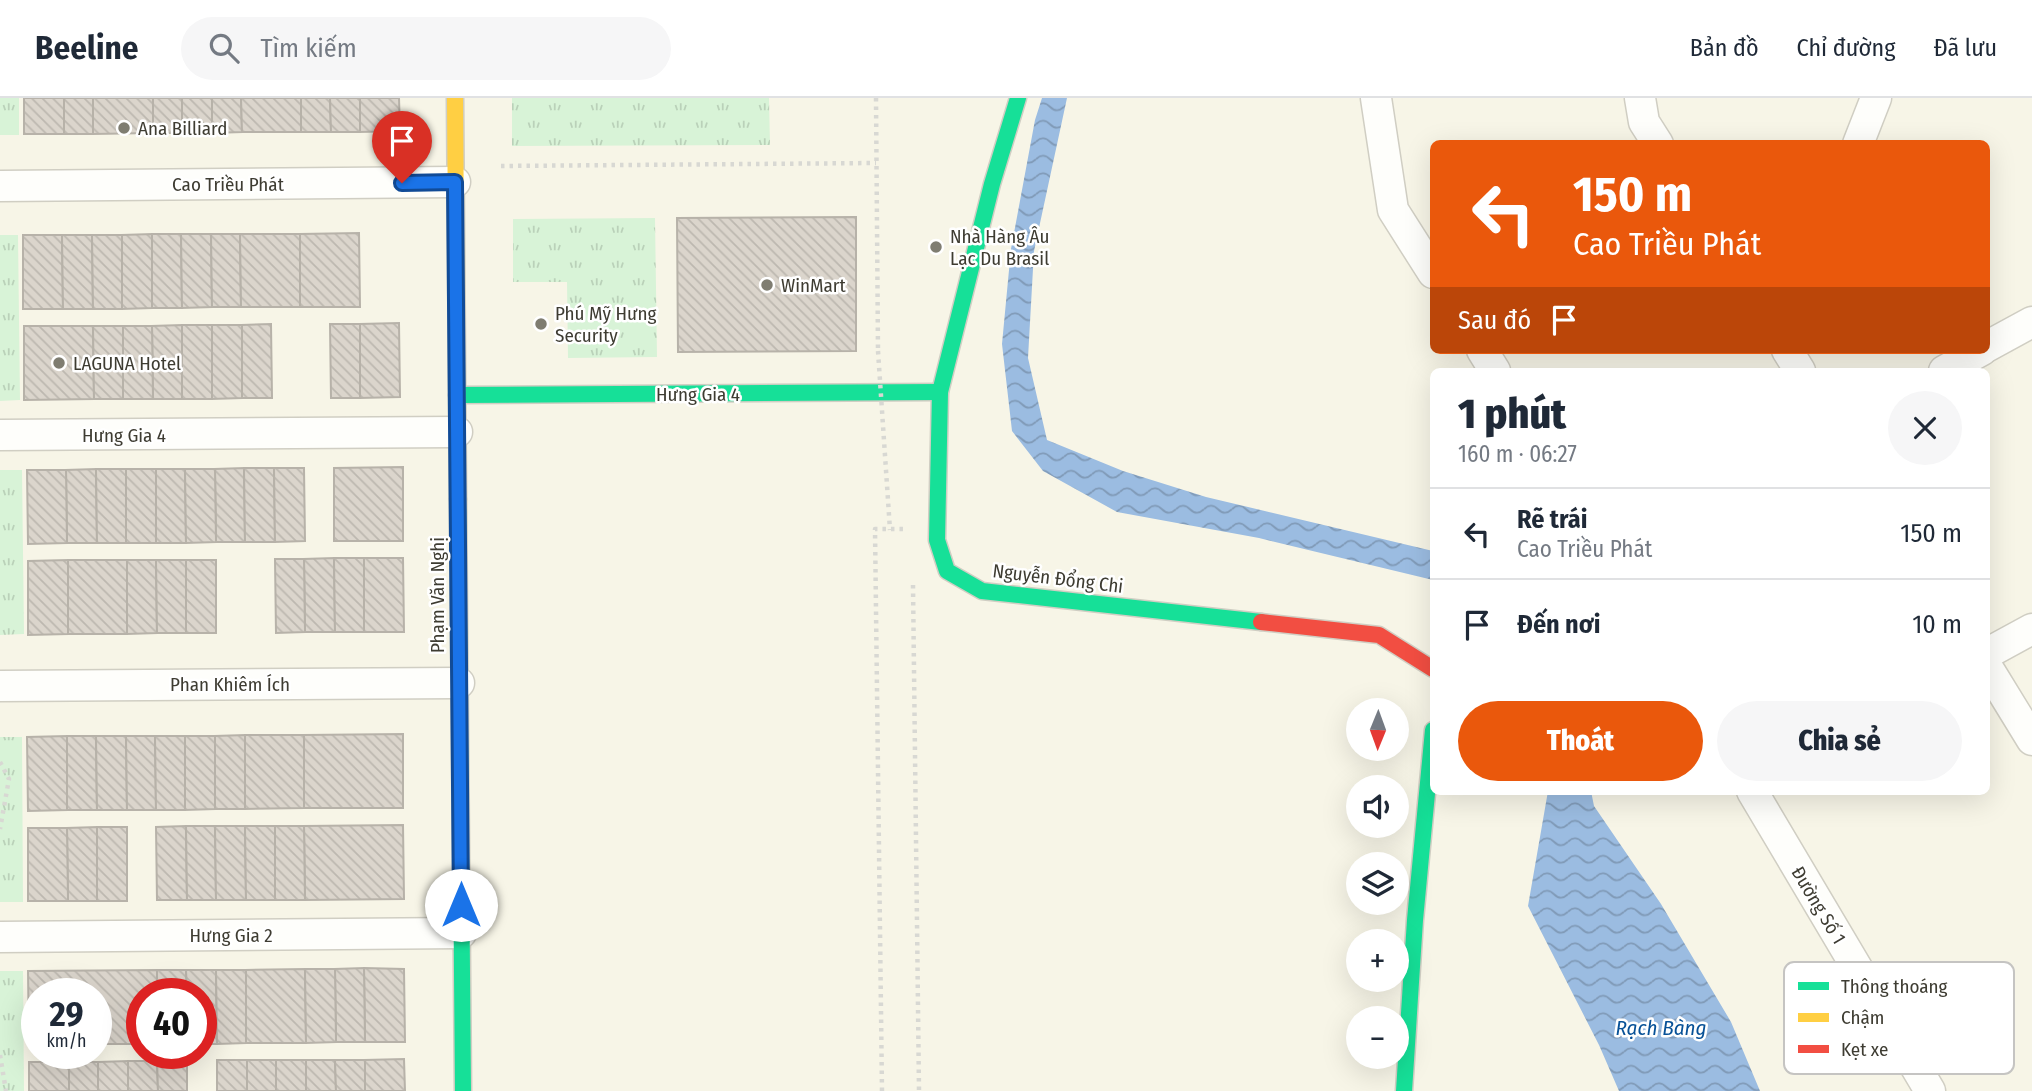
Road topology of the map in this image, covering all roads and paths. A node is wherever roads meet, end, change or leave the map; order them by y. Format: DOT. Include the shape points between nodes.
graph roads {
  1 [pos="455,98"];
  2 [pos="876,98"];
  3 [pos="1018,98"];
  4 [pos="1376,98"];
  5 [pos="1640,98"];
  6 [pos="1876,98"];
  7 [pos="1655,140"];
  8 [pos="1860,140"];
  9 [pos="876,163"];
  10 [pos="501,166"];
  11 [pos="455,182"];
  12 [pos="0,186"];
  13 [pos="1430,268"];
  14 [pos="2032,322"];
  15 [pos="1990,345"];
  16 [pos="940,392"];
  17 [pos="457,395"];
  18 [pos="457,432"];
  19 [pos="0,435"];
  20 [pos="912,528"];
  21 [pos="890,530"];
  22 [pos="913,583"];
  23 [pos="2032,629"];
  24 [pos="1990,652"];
  25 [pos="1430,667"];
  26 [pos="1990,672"];
  27 [pos="459,682"];
  28 [pos="0,686"];
  29 [pos="2032,740"];
  30 [pos="0,762"];
  31 [pos="1430,762"];
  32 [pos="1754,795"];
  33 [pos="0,829"];
  34 [pos="461,933"];
  35 [pos="0,937"];
  36 [pos="1853,962"];
  37 [pos="0,1055"];
  38 [pos="1920,1074"];
  39 [pos="6,1091"];
  40 [pos="463,1091"];
  41 [pos="882,1091"];
  42 [pos="919,1091"];
  43 [pos="1404,1091"];
  44 [pos="1930,1091"];
  1 -- 11 [label="street, Phạm Văn Nghị"];
  2 -- 9 [label="path"];
  3 -- 16 [label="street, Nguyễn Đổng Chi"];
  4 -- 13 [label="street" via="1393,210"];
  5 -- 7 [label="street" via="1644,122"];
  6 -- 8 [label="street"];
  9 -- 10 [label="path"];
  9 -- 21 [label="path, bridge" via="878,351"];
  11 -- 12 [label="street, Cao Triều Phát"];
  11 -- 17 [label="street, Phạm Văn Nghị"];
  14 -- 15 [label="street"];
  16 -- 17 [label="street, Hưng Gia 4"];
  16 -- 25 [label="street, Nguyễn Đổng Chi" via="937,540 947,571 982,591 1379,635"];
  17 -- 18 [label="street, Phạm Văn Nghị"];
  18 -- 19 [label="street, Hưng Gia 4"];
  18 -- 27 [label="street, Phạm Văn Nghị"];
  20 -- 21 [label="path"];
  21 -- 41 [label="path" via="875,529"];
  22 -- 42 [label="path"];
  23 -- 24 [label="street"];
  26 -- 29 [label="street"];
  27 -- 28 [label="street, Phan Khiêm Ích"];
  27 -- 34 [label="street, Phạm Văn Nghị"];
  30 -- 33 [label="path" via="9,779"];
  31 -- 43 [label="street"];
  32 -- 36 [label="street, Đường Số 1"];
  34 -- 35 [label="street, Hưng Gia 2"];
  34 -- 40 [label="street, Phạm Văn Nghị"];
  37 -- 39 [label="path"];
  38 -- 44 [label="street, Đường Số 1"];
}
